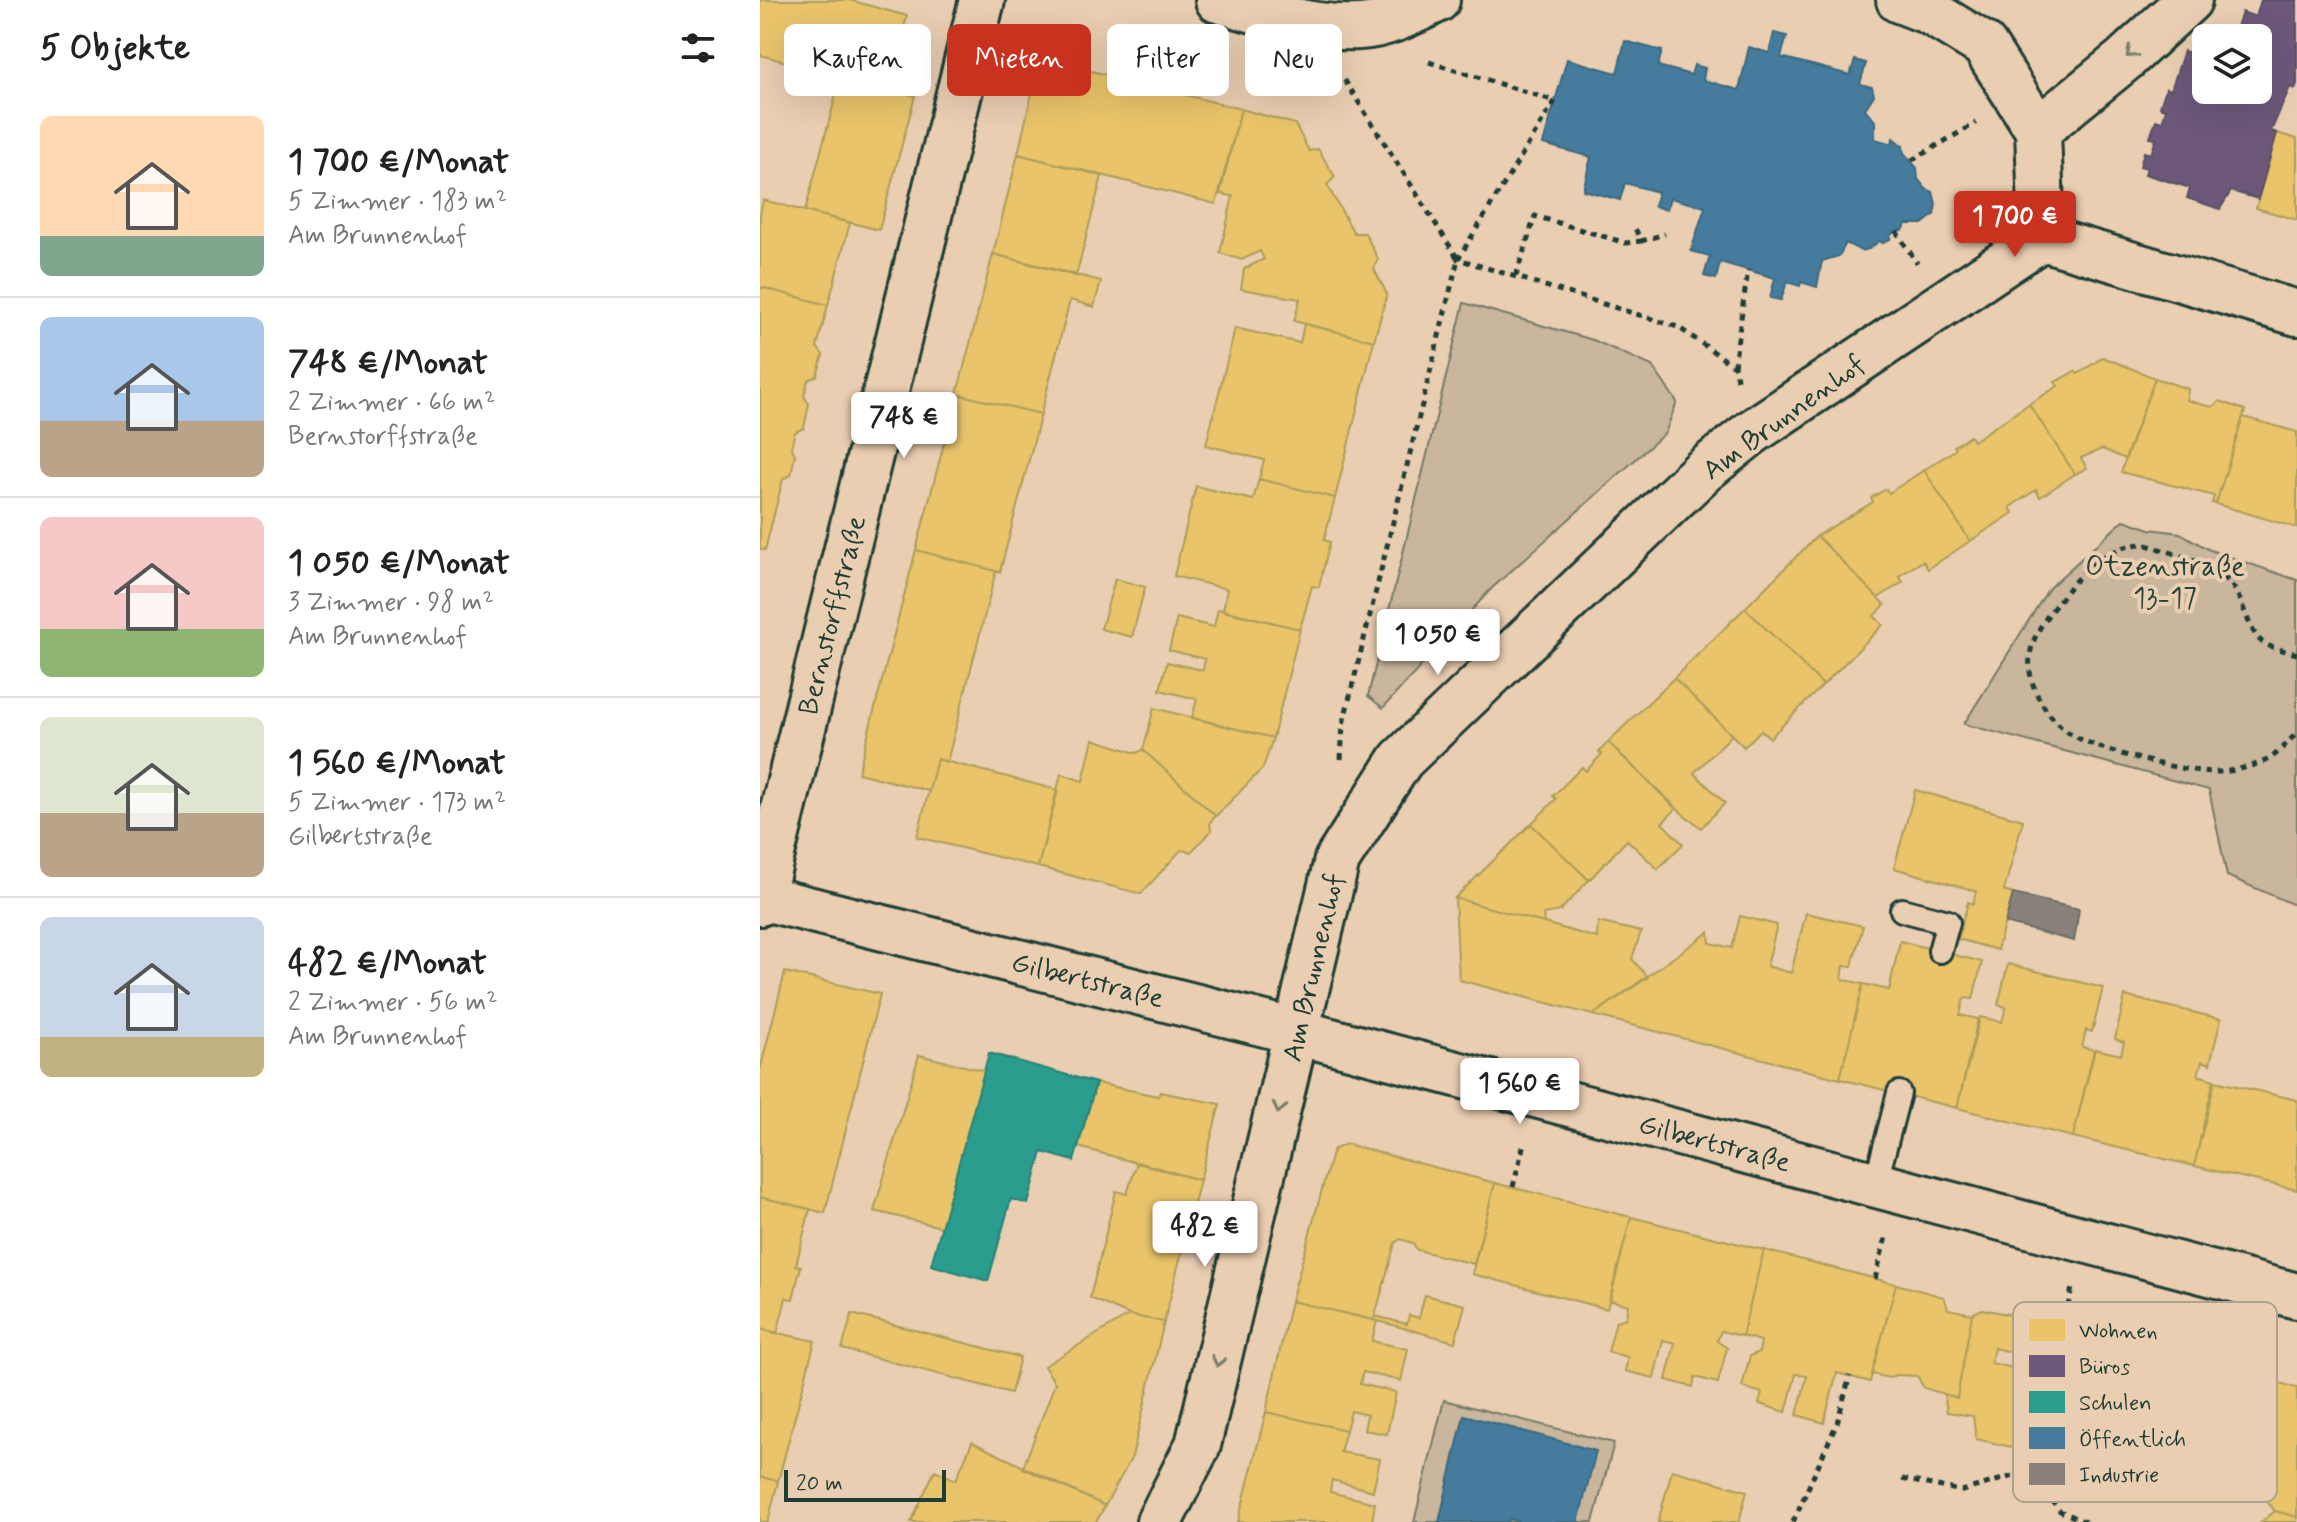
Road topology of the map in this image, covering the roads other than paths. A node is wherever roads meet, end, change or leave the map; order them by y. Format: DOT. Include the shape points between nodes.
graph roads {
  1 [pos="982,0"];
  2 [pos="1218,0"];
  3 [pos="1437,0"];
  4 [pos="1899,0"];
  5 [pos="2189,0"];
  6 [pos="1299,15"];
  7 [pos="2038,130"];
  8 [pos="2042,238"];
  9 [pos="2297,313"];
  10 [pos="761,899"];
  11 [pos="1902,910"];
  12 [pos="1940,951"];
  13 [pos="1297,1032"];
  14 [pos="1899,1093"];
  15 [pos="1875,1185"];
  16 [pos="2297,1296"];
  17 [pos="1159,1522"];
  1 -- 10 [label="street, Bernstorffstraße"];
  2 -- 6 [label="street"];
  3 -- 6 [label="street" via="1361,27"];
  4 -- 7 [label="street" via="1984,45"];
  5 -- 7 [label="street, one-way"];
  7 -- 8 [label="street"];
  8 -- 9 [label="street"];
  8 -- 13 [label="street, Am Brunnenhof" via="1752,432 1703,471 1401,760 1337,860"];
  10 -- 13 [label="street, Gilbertstraße"];
  11 -- 12 [label="lane" via="1948,922"];
  13 -- 15 [label="street, Gilbertstraße"];
  13 -- 17 [label="street, Am Brunnenhof, one-way" via="1198,1445"];
  14 -- 15 [label="lane"];
  15 -- 16 [label="street, Gilbertstraße"];
}
